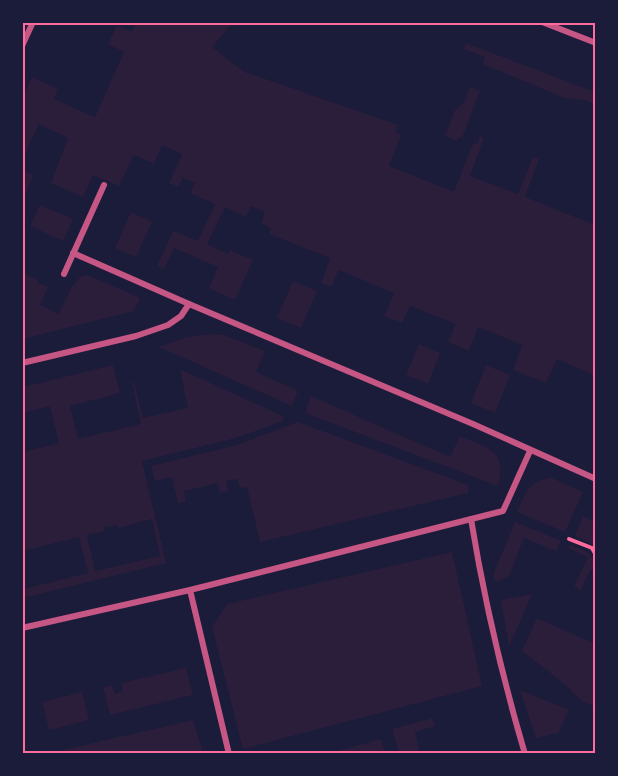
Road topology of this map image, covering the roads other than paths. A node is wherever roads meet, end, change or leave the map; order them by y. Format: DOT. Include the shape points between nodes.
graph roads {
  1 [pos="33,22"];
  2 [pos="542,22"];
  3 [pos="596,43"];
  4 [pos="22,46"];
  5 [pos="104,186"];
  6 [pos="73,253"];
  7 [pos="64,274"];
  8 [pos="189,304"];
  9 [pos="22,363"];
  10 [pos="530,451"];
  11 [pos="596,479"];
  12 [pos="471,519"];
  13 [pos="190,590"];
  14 [pos="22,628"];
  15 [pos="229,753"];
  16 [pos="525,753"];
  1 -- 4 [label="street"];
  2 -- 3 [label="street"];
  5 -- 6 [label="street"];
  6 -- 7 [label="street"];
  6 -- 8 [label="street"];
  8 -- 9 [label="street" via="168,325"];
  8 -- 10 [label="street"];
  10 -- 11 [label="street"];
  10 -- 12 [label="street" via="503,511"];
  12 -- 13 [label="street"];
  12 -- 16 [label="street" via="479,572"];
  13 -- 14 [label="street"];
  13 -- 15 [label="street"];
}
